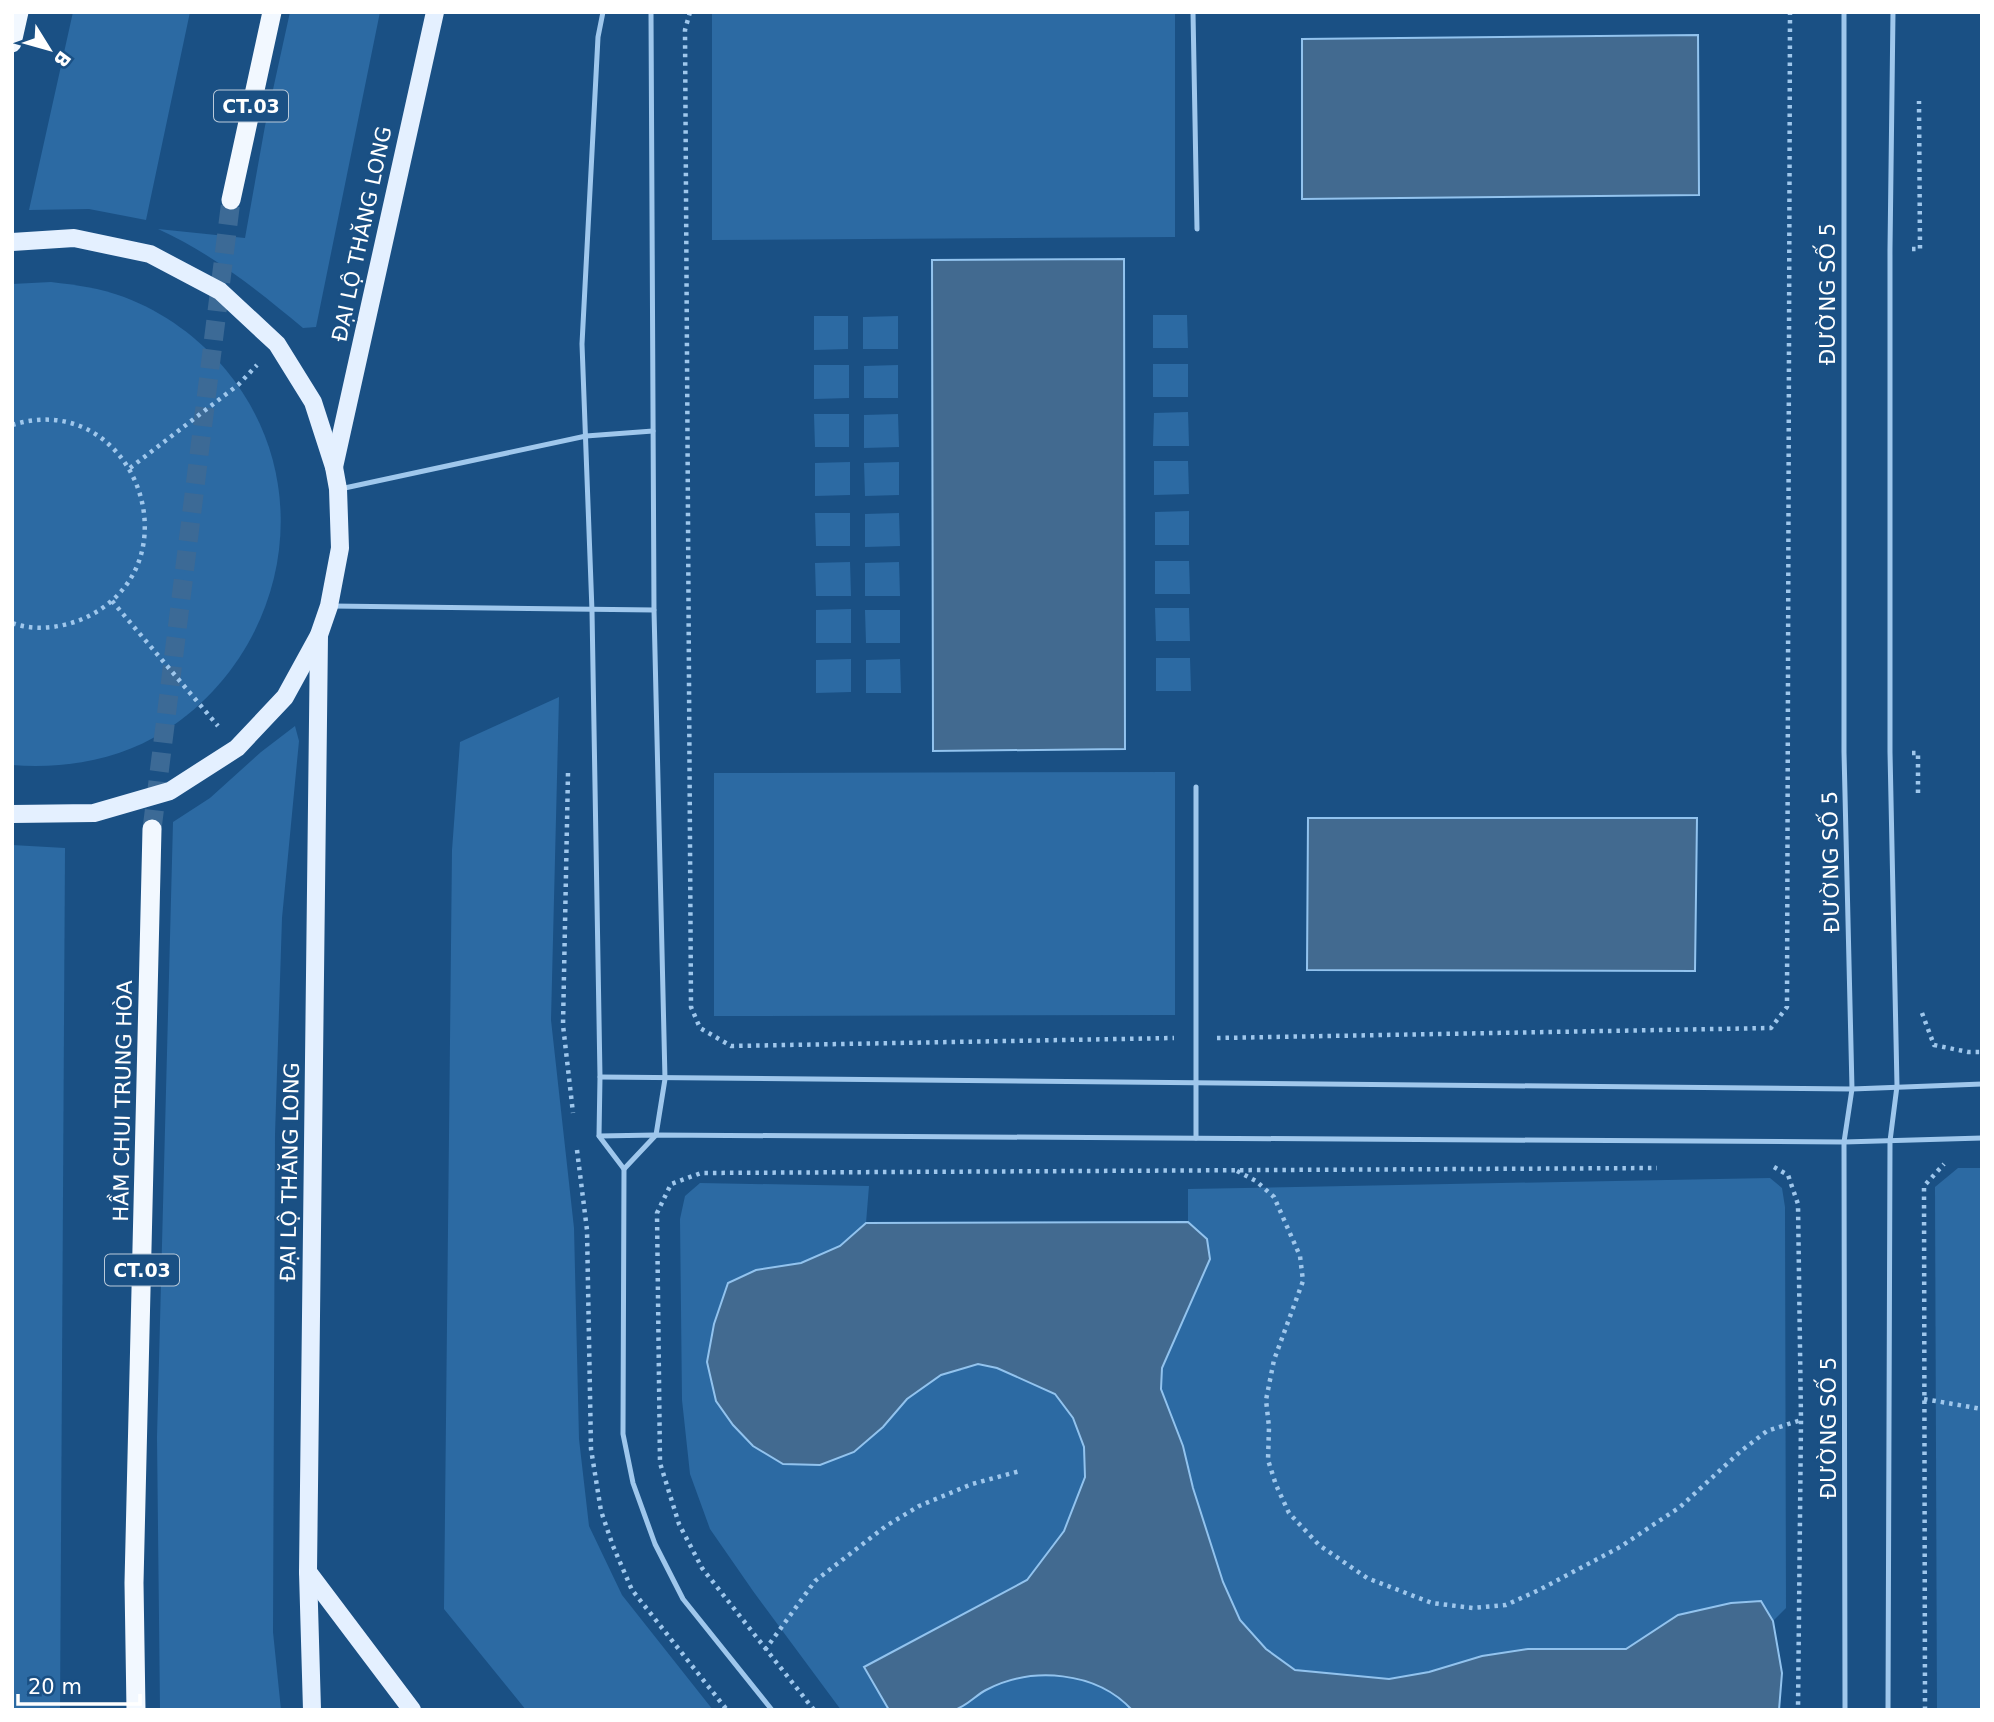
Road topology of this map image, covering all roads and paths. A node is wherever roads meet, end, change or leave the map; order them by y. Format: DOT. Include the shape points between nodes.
graph roads {
  1 [pos="19,12"];
  2 [pos="272,12"];
  3 [pos="435,12"];
  4 [pos="603,12"];
  5 [pos="650,12"];
  6 [pos="690,12"];
  7 [pos="1193,12"];
  8 [pos="1790,12"];
  9 [pos="1844,12"];
  10 [pos="1894,12"];
  11 [pos="12,43"];
  12 [pos="231,200"];
  13 [pos="1197,229"];
  14 [pos="12,242"];
  15 [pos="277,344"];
  16 [pos="12,425"];
  17 [pos="653,431"];
  18 [pos="586,436"];
  19 [pos="334,467"];
  20 [pos="131,468"];
  21 [pos="338,489"];
  22 [pos="113,601"];
  23 [pos="329,606"];
  24 [pos="654,610"];
  25 [pos="592,611"];
  26 [pos="12,623"];
  27 [pos="319,635"];
  28 [pos="237,748"];
  29 [pos="1890,752"];
  30 [pos="568,770"];
  31 [pos="1196,787"];
  32 [pos="1918,807"];
  33 [pos="12,814"];
  34 [pos="152,830"];
  35 [pos="1920,1009"];
  36 [pos="1196,1038"];
  37 [pos="1982,1052"];
  38 [pos="600,1077"];
  39 [pos="665,1079"];
  40 [pos="1196,1084"];
  41 [pos="1982,1084"];
  42 [pos="1897,1086"];
  43 [pos="1852,1089"];
  44 [pos="574,1121"];
  45 [pos="656,1135"];
  46 [pos="599,1136"];
  47 [pos="1196,1138"];
  48 [pos="1982,1138"];
  49 [pos="1890,1141"];
  50 [pos="1844,1142"];
  51 [pos="577,1148"];
  52 [pos="1948,1160"];
  53 [pos="1760,1167"];
  54 [pos="1664,1168"];
  55 [pos="624,1169"];
  56 [pos="1233,1170"];
  57 [pos="1924,1399"];
  58 [pos="1982,1409"];
  59 [pos="1801,1420"];
  60 [pos="1020,1471"];
  61 [pos="308,1572"];
  62 [pos="765,1650"];
  63 [pos="136,1710"];
  64 [pos="312,1710"];
  65 [pos="412,1710"];
  66 [pos="727,1710"];
  67 [pos="772,1710"];
  68 [pos="814,1710"];
  69 [pos="1798,1710"];
  70 [pos="1845,1710"];
  71 [pos="1888,1710"];
  72 [pos="1924,1710"];
  1 -- 11 [label="highway"];
  2 -- 12 [label="highway, CT.03"];
  3 -- 19 [label="main road, ĐẠI LỘ THĂNG LONG"];
  4 -- 18 [label="lane" via="582,344"];
  5 -- 17 [label="lane"];
  6 -- 36 [label="path" via="685,44 691,1007 700,1028 731,1046"];
  7 -- 13 [label="lane"];
  8 -- 36 [label="path" via="1787,1007 1771,1028"];
  9 -- 43 [label="lane, ĐƯỜNG SỐ 5" via="1844,752"];
  10 -- 29 [label="lane"];
  14 -- 15 [label="main road" via="74,239 150,254 220,291"];
  15 -- 19 [label="main road" via="313,402"];
  15 -- 20 [label="path" via="238,384"];
  16 -- 20 [label="path" via="56,420 85,429 110,445"];
  17 -- 18 [label="lane"];
  17 -- 24 [label="lane"];
  18 -- 21 [label="lane"];
  18 -- 25 [label="lane"];
  19 -- 21 [label="main road"];
  20 -- 22 [label="path" via="145,506 145,537 137,567"];
  21 -- 23 [label="main road" via="340,548"];
  22 -- 26 [label="path" via="68,625 43,628"];
  22 -- 28 [label="path"];
  23 -- 25 [label="lane"];
  23 -- 27 [label="main road"];
  24 -- 25 [label="lane"];
  24 -- 39 [label="lane"];
  25 -- 38 [label="lane"];
  27 -- 28 [label="main road" via="285,697"];
  27 -- 61 [label="main road, ĐẠI LỘ THĂNG LONG"];
  28 -- 33 [label="main road" via="170,791 107,810"];
  29 -- 32 [label="path" via="1918,753"];
  29 -- 42 [label="lane"];
  30 -- 44 [label="path" via="563,1025"];
  31 -- 36 [label="lane"];
  34 -- 63 [label="highway, HẦM CHUI TRUNG HÒA / CT.03" via="134,1583"];
  35 -- 37 [label="path" via="1934,1045"];
  36 -- 40 [label="lane"];
  38 -- 39 [label="lane"];
  38 -- 46 [label="lane"];
  39 -- 40 [label="lane"];
  39 -- 45 [label="lane"];
  40 -- 43 [label="lane"];
  40 -- 47 [label="lane"];
  41 -- 42 [label="lane"];
  42 -- 43 [label="lane"];
  42 -- 49 [label="lane"];
  43 -- 50 [label="lane, ĐƯỜNG SỐ 5"];
  45 -- 46 [label="lane"];
  45 -- 47 [label="lane"];
  45 -- 55 [label="lane"];
  46 -- 55 [label="lane"];
  47 -- 50 [label="lane"];
  48 -- 49 [label="lane"];
  49 -- 50 [label="lane"];
  49 -- 71 [label="lane"];
  50 -- 70 [label="lane, ĐƯỜNG SỐ 5"];
  51 -- 66 [label="path" via="587,1230 591,1449 601,1511 632,1590"];
  52 -- 57 [label="path" via="1924,1186"];
  53 -- 59 [label="path" via="1774,1167 1788,1175 1798,1204"];
  54 -- 56 [label="path"];
  55 -- 67 [label="lane" via="623,1434 633,1483 682,1600"];
  56 -- 59 [label="path" via="1274,1197 1302,1268 1303,1281 1274,1360 1266,1400 1268,1460 1276,1486 1289,1513 1319,1545 1367,1578 1433,1603 1473,1608 1506,1605 1620,1547 1680,1507 1767,1431"];
  56 -- 62 [label="path" via="701,1173 671,1184 657,1213 660,1463 679,1524 702,1568"];
  57 -- 58 [label="path"];
  57 -- 72 [label="path"];
  59 -- 69 [label="path"];
  60 -- 62 [label="path" via="972,1484 886,1526 815,1581"];
  61 -- 64 [label="main road, ĐẠI LỘ THĂNG LONG"];
  61 -- 65 [label="main road"];
  62 -- 68 [label="path"];
}
